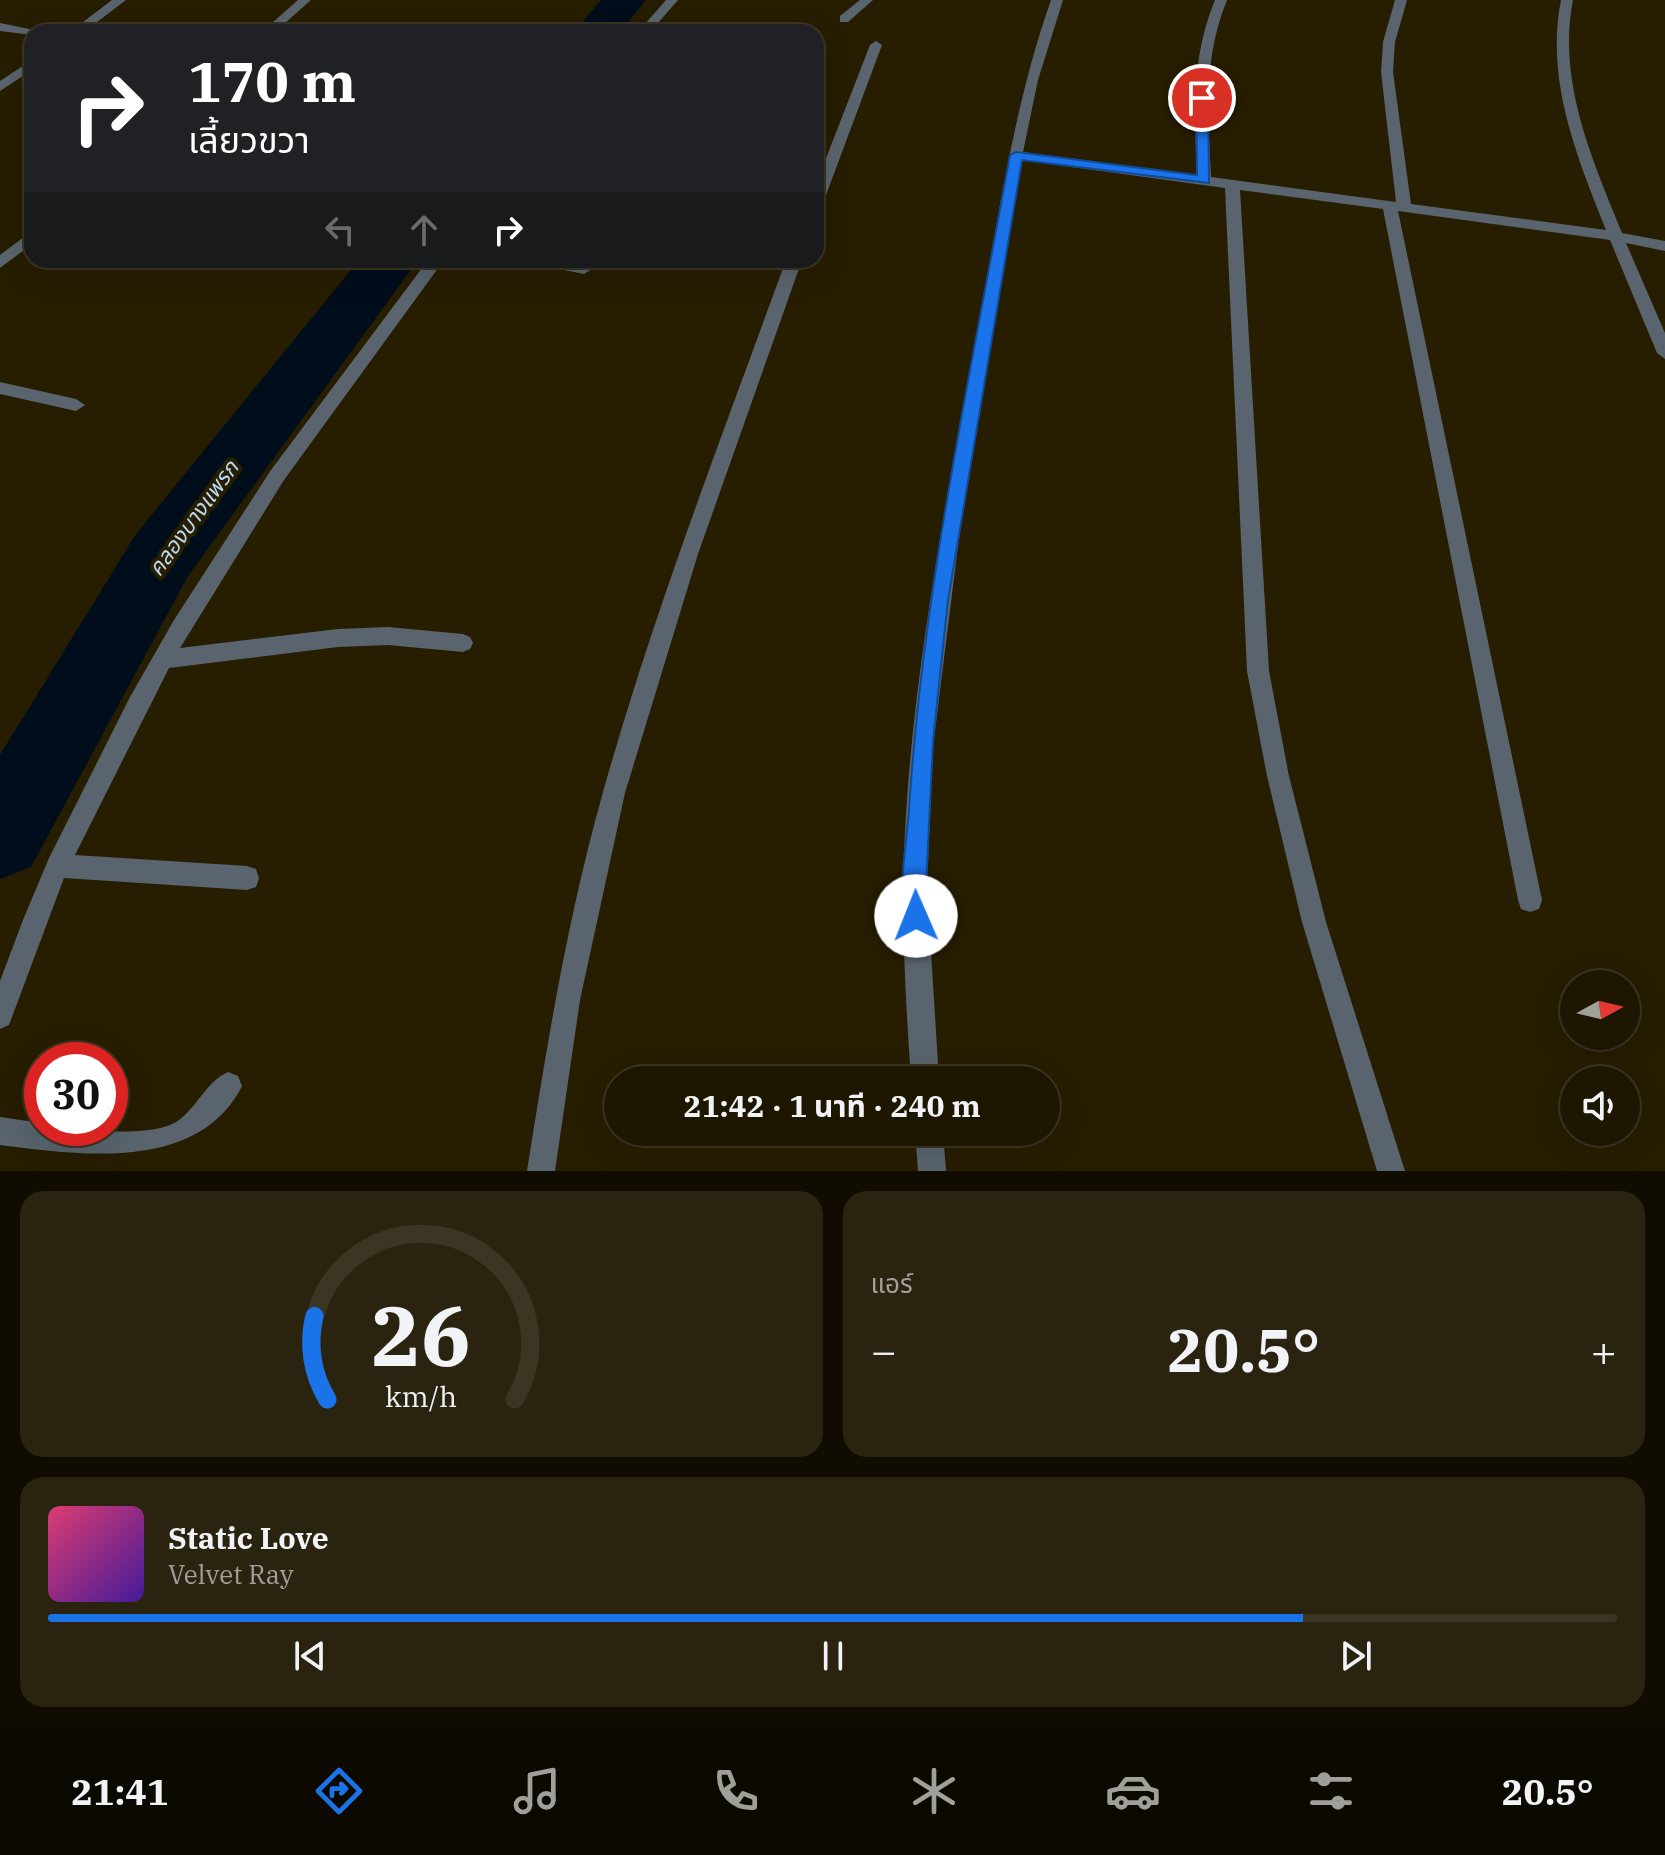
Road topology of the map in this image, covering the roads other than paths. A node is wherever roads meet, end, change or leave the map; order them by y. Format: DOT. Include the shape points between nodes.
graph roads {
  1 [pos="120,0"];
  2 [pos="305,0"];
  3 [pos="672,0"];
  4 [pos="867,0"];
  5 [pos="1057,0"];
  6 [pos="1221,0"];
  7 [pos="1401,0"];
  8 [pos="1567,0"];
  9 [pos="844,19"];
  10 [pos="87,24"];
  11 [pos="277,24"];
  12 [pos="651,24"];
  13 [pos="0,27"];
  14 [pos="24,30"];
  15 [pos="876,45"];
  16 [pos="24,70"];
  17 [pos="0,87"];
  18 [pos="1016,155"];
  19 [pos="1204,180"];
  20 [pos="824,182"];
  21 [pos="1232,183"];
  22 [pos="1396,206"];
  23 [pos="1616,236"];
  24 [pos="24,243"];
  25 [pos="1665,246"];
  26 [pos="0,263"];
  27 [pos="430,268"];
  28 [pos="579,268"];
  29 [pos="791,268"];
  30 [pos="584,269"];
  31 [pos="1665,353"];
  32 [pos="0,388"];
  33 [pos="76,405"];
  34 [pos="463,643"];
  35 [pos="162,660"];
  36 [pos="57,866"];
  37 [pos="247,878"];
  38 [pos="1530,900"];
  39 [pos="0,1016"];
  40 [pos="924,1066"];
  41 [pos="228,1086"];
  42 [pos="0,1131"];
  43 [pos="930,1146"];
  44 [pos="541,1171"];
  45 [pos="932,1171"];
  46 [pos="1391,1171"];
  1 -- 10 [label="street"];
  2 -- 11 [label="street"];
  3 -- 12 [label="street"];
  4 -- 9 [label="street"];
  5 -- 18 [label="street"];
  6 -- 19 [label="street" via="1205,35"];
  7 -- 22 [label="street" via="1387,72"];
  8 -- 23 [label="street" via="1560,30 1561,65"];
  13 -- 14 [label="street"];
  15 -- 20 [label="street"];
  16 -- 17 [label="street"];
  18 -- 19 [label="street"];
  18 -- 40 [label="street" via="939,600 923,741 915,887"];
  19 -- 21 [label="street"];
  21 -- 22 [label="street"];
  21 -- 46 [label="street" via="1258,671 1314,922"];
  22 -- 23 [label="street"];
  22 -- 38 [label="street"];
  23 -- 25 [label="street"];
  23 -- 31 [label="street"];
  24 -- 26 [label="street"];
  27 -- 35 [label="street" via="326,402"];
  28 -- 30 [label="street"];
  29 -- 44 [label="street" via="688,554 614,793 567,1000"];
  32 -- 33 [label="street"];
  34 -- 35 [label="street" via="338,638"];
  35 -- 36 [label="street"];
  36 -- 37 [label="street"];
  36 -- 39 [label="street"];
  41 -- 42 [label="street" via="203,1119 175,1138 138,1145"];
  43 -- 45 [label="street"];
}
